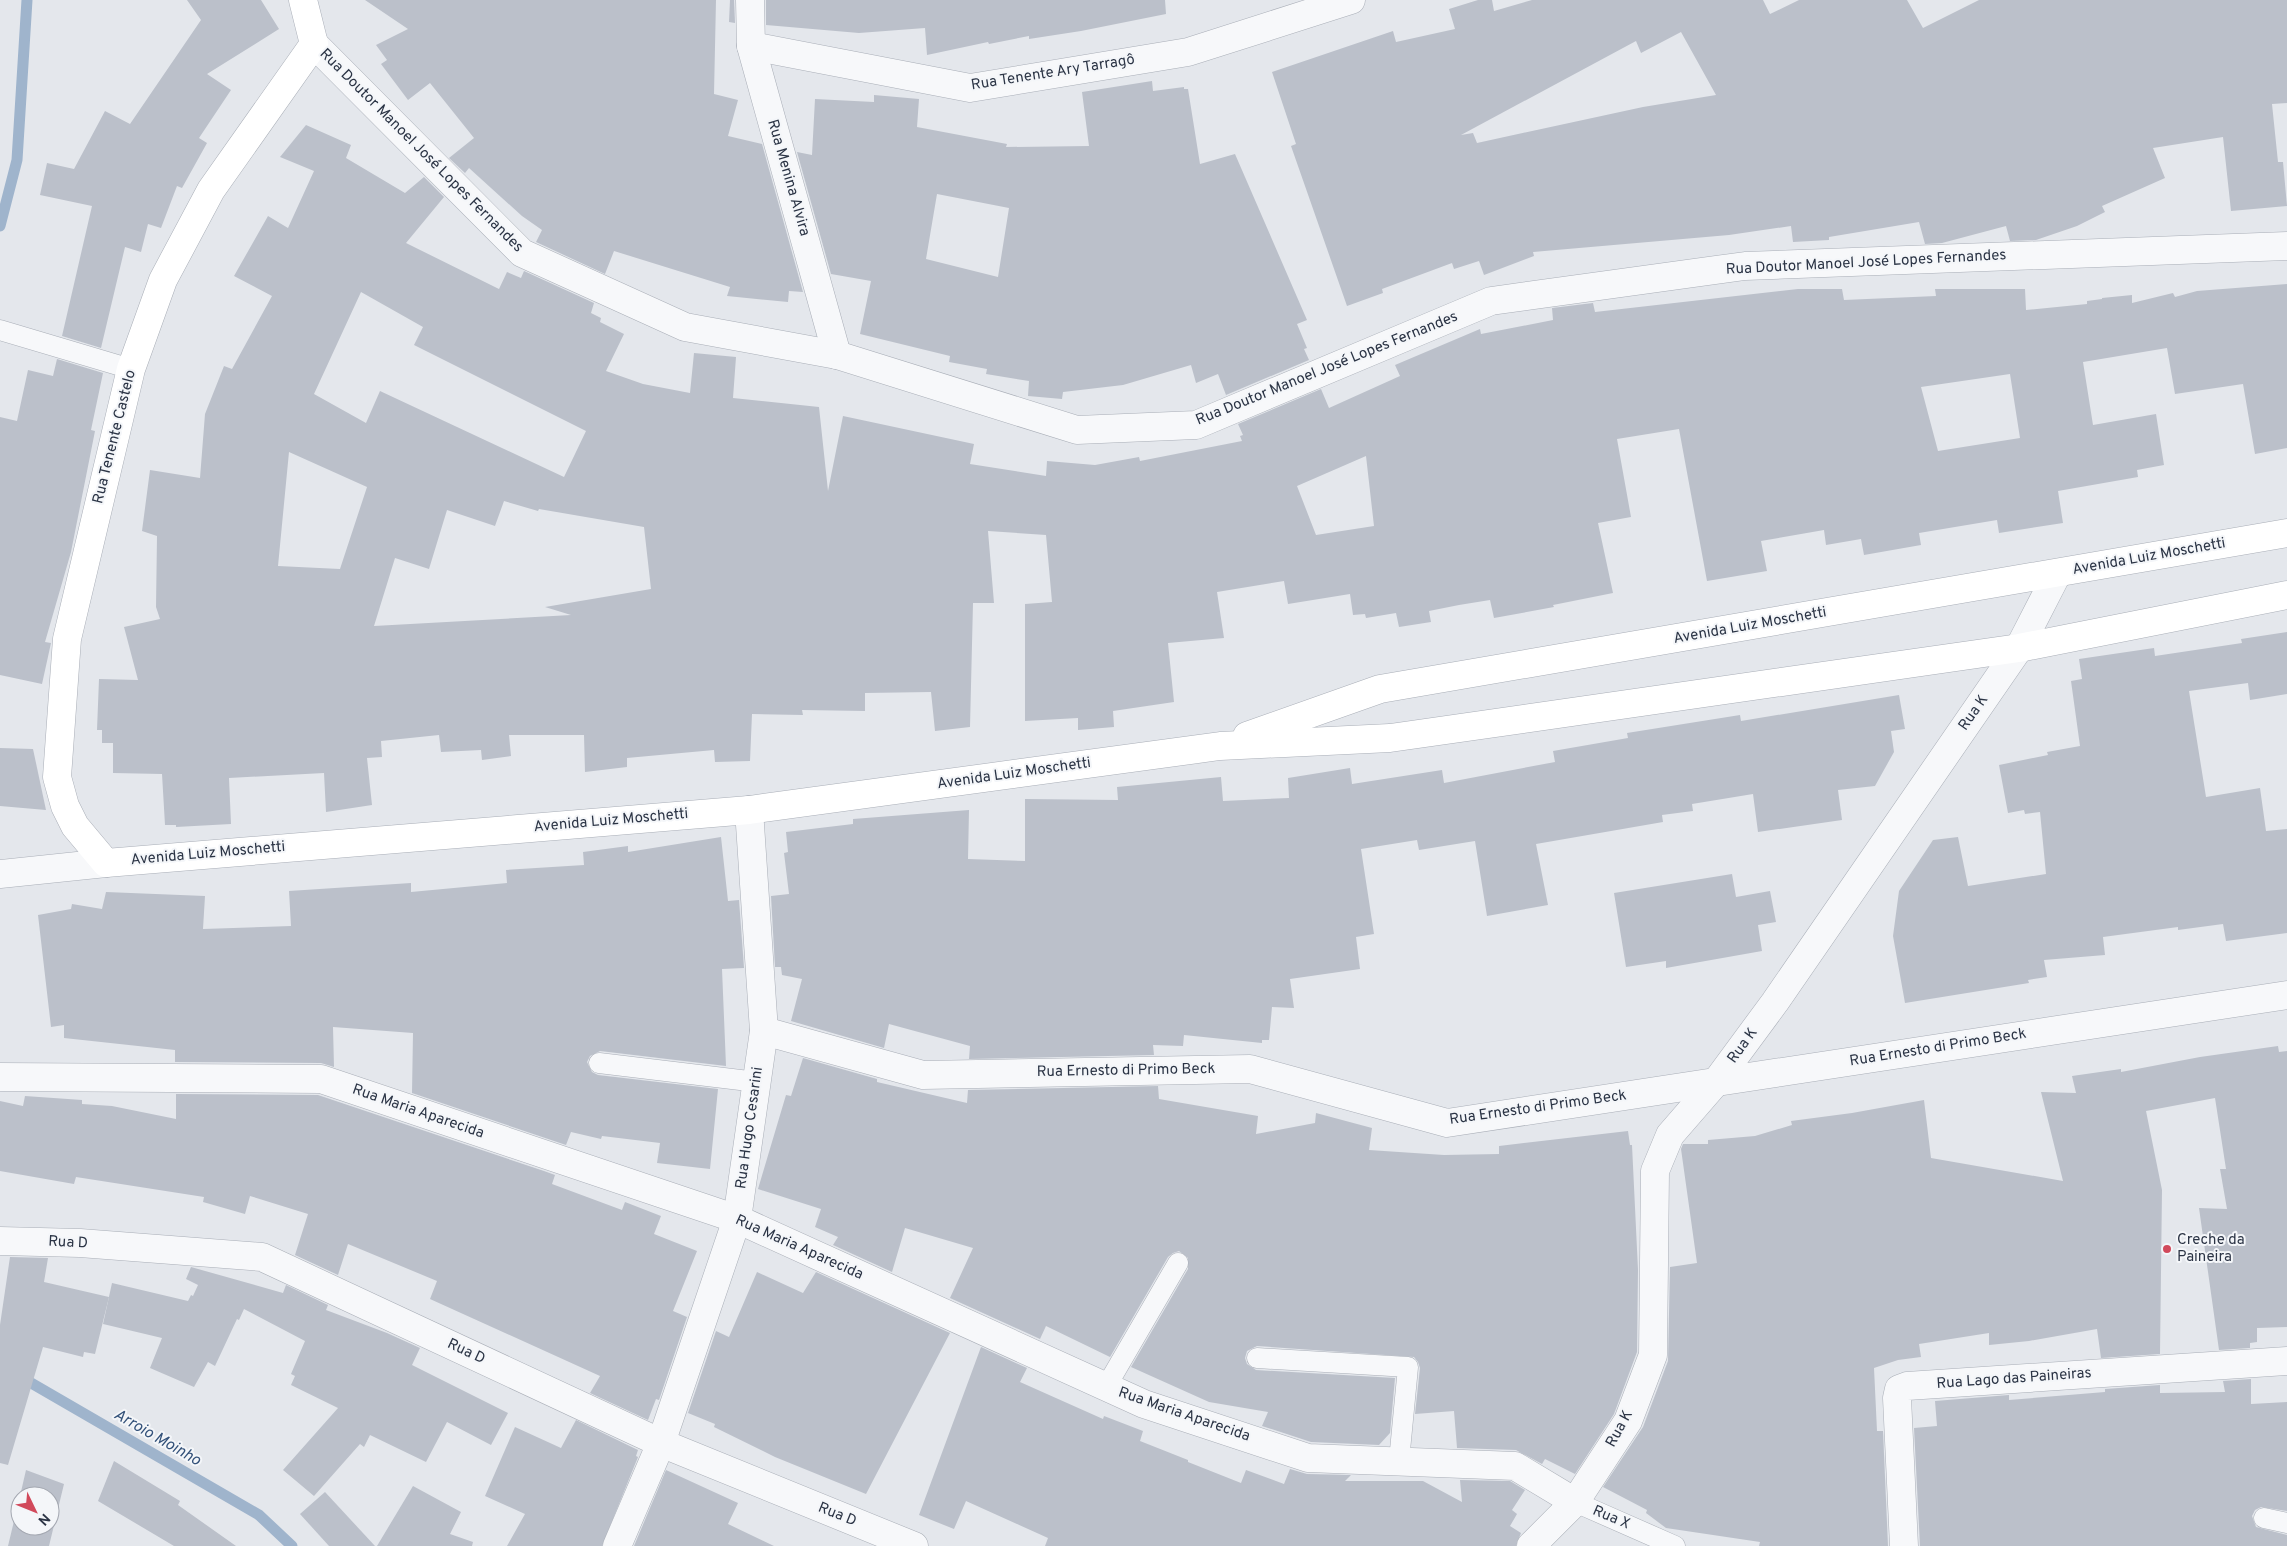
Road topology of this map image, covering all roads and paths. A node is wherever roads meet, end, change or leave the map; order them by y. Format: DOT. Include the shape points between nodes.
graph roads {
  1 [pos="303,0"];
  2 [pos="750,0"];
  3 [pos="1351,0"];
  4 [pos="314,44"];
  5 [pos="751,46"];
  6 [pos="2287,246"];
  7 [pos="0,330"];
  8 [pos="837,355"];
  9 [pos="131,369"];
  10 [pos="2287,533"];
  11 [pos="2057,574"];
  12 [pos="2287,595"];
  13 [pos="2019,648"];
  14 [pos="1220,746"];
  15 [pos="749,810"];
  16 [pos="106,863"];
  17 [pos="0,874"];
  18 [pos="2287,995"];
  19 [pos="764,1032"];
  20 [pos="599,1063"];
  21 [pos="0,1077"];
  22 [pos="757,1082"];
  23 [pos="1716,1082"];
  24 [pos="737,1219"];
  25 [pos="0,1240"];
  26 [pos="1178,1263"];
  27 [pos="1256,1358"];
  28 [pos="2287,1361"];
  29 [pos="1106,1387"];
  30 [pos="661,1443"];
  31 [pos="1399,1461"];
  32 [pos="1574,1502"];
  33 [pos="2264,1518"];
  34 [pos="2287,1523"];
  35 [pos="617,1546"];
  36 [pos="914,1546"];
  37 [pos="1531,1546"];
  38 [pos="1675,1546"];
  39 [pos="1904,1546"];
  1 -- 4 [label="street, Rua Doutor Manoel José Lopes Fernandes"];
  2 -- 5 [label="street, Rua Menina Alvira"];
  3 -- 5 [label="street, Rua Tenente Ary Tarragô" via="1188,52 970,88"];
  4 -- 8 [label="street, Rua Doutor Manoel José Lopes Fernandes" via="522,253 685,327"];
  4 -- 9 [label="street, Rua Tenente Castelo" via="210,190 163,280"];
  5 -- 8 [label="street, Rua Menina Alvira"];
  6 -- 8 [label="street, Rua Doutor Manoel José Lopes Fernandes" via="1745,266 1492,301 1196,425 1077,430"];
  7 -- 9 [label="lane"];
  9 -- 16 [label="street, Rua Tenente Castelo" via="67,639 57,777 74,826"];
  10 -- 11 [label="street, Avenida Luiz Moschetti"];
  11 -- 13 [label="street, Rua K"];
  11 -- 14 [label="street, Avenida Luiz Moschetti" via="1380,689"];
  12 -- 13 [label="street, Avenida Luiz Moschetti"];
  13 -- 14 [label="street, Avenida Luiz Moschetti" via="1390,738"];
  13 -- 23 [label="street, Rua K" via="1775,1002"];
  14 -- 15 [label="street, Avenida Luiz Moschetti"];
  15 -- 16 [label="street, Avenida Luiz Moschetti"];
  15 -- 19 [label="street, Rua Hugo Cesarini"];
  16 -- 17 [label="street, Avenida Luiz Moschetti"];
  18 -- 23 [label="street, Rua Ernesto di Primo Beck"];
  19 -- 22 [label="street, Rua Hugo Cesarini"];
  19 -- 23 [label="street, Rua Ernesto di Primo Beck" via="923,1075 1250,1069 1447,1123"];
  20 -- 22 [label="lane"];
  21 -- 24 [label="street, Rua Maria Aparecida" via="321,1079"];
  22 -- 24 [label="street, Rua Hugo Cesarini"];
  23 -- 32 [label="street, Rua K" via="1670,1135 1655,1171 1653,1355 1628,1422"];
  24 -- 29 [label="street, Rua Maria Aparecida"];
  24 -- 30 [label="street, Rua Hugo Cesarini"];
  25 -- 30 [label="street, Rua D" via="262,1257"];
  26 -- 29 [label="lane"];
  27 -- 31 [label="lane" via="1408,1367"];
  28 -- 39 [label="street, Rua Lago das Paineiras" via="1907,1386 1899,1390 1897,1398"];
  29 -- 31 [label="street, Rua Maria Aparecida" via="1144,1404 1308,1458"];
  30 -- 35 [label="street, Rua Hugo Cesarini"];
  30 -- 36 [label="street, Rua D"];
  31 -- 32 [label="street, Rua Maria Aparecida" via="1515,1466"];
  32 -- 37 [label="street, Rua K"];
  32 -- 38 [label="lane, Rua X"];
  33 -- 34 [label="lane"];
}
